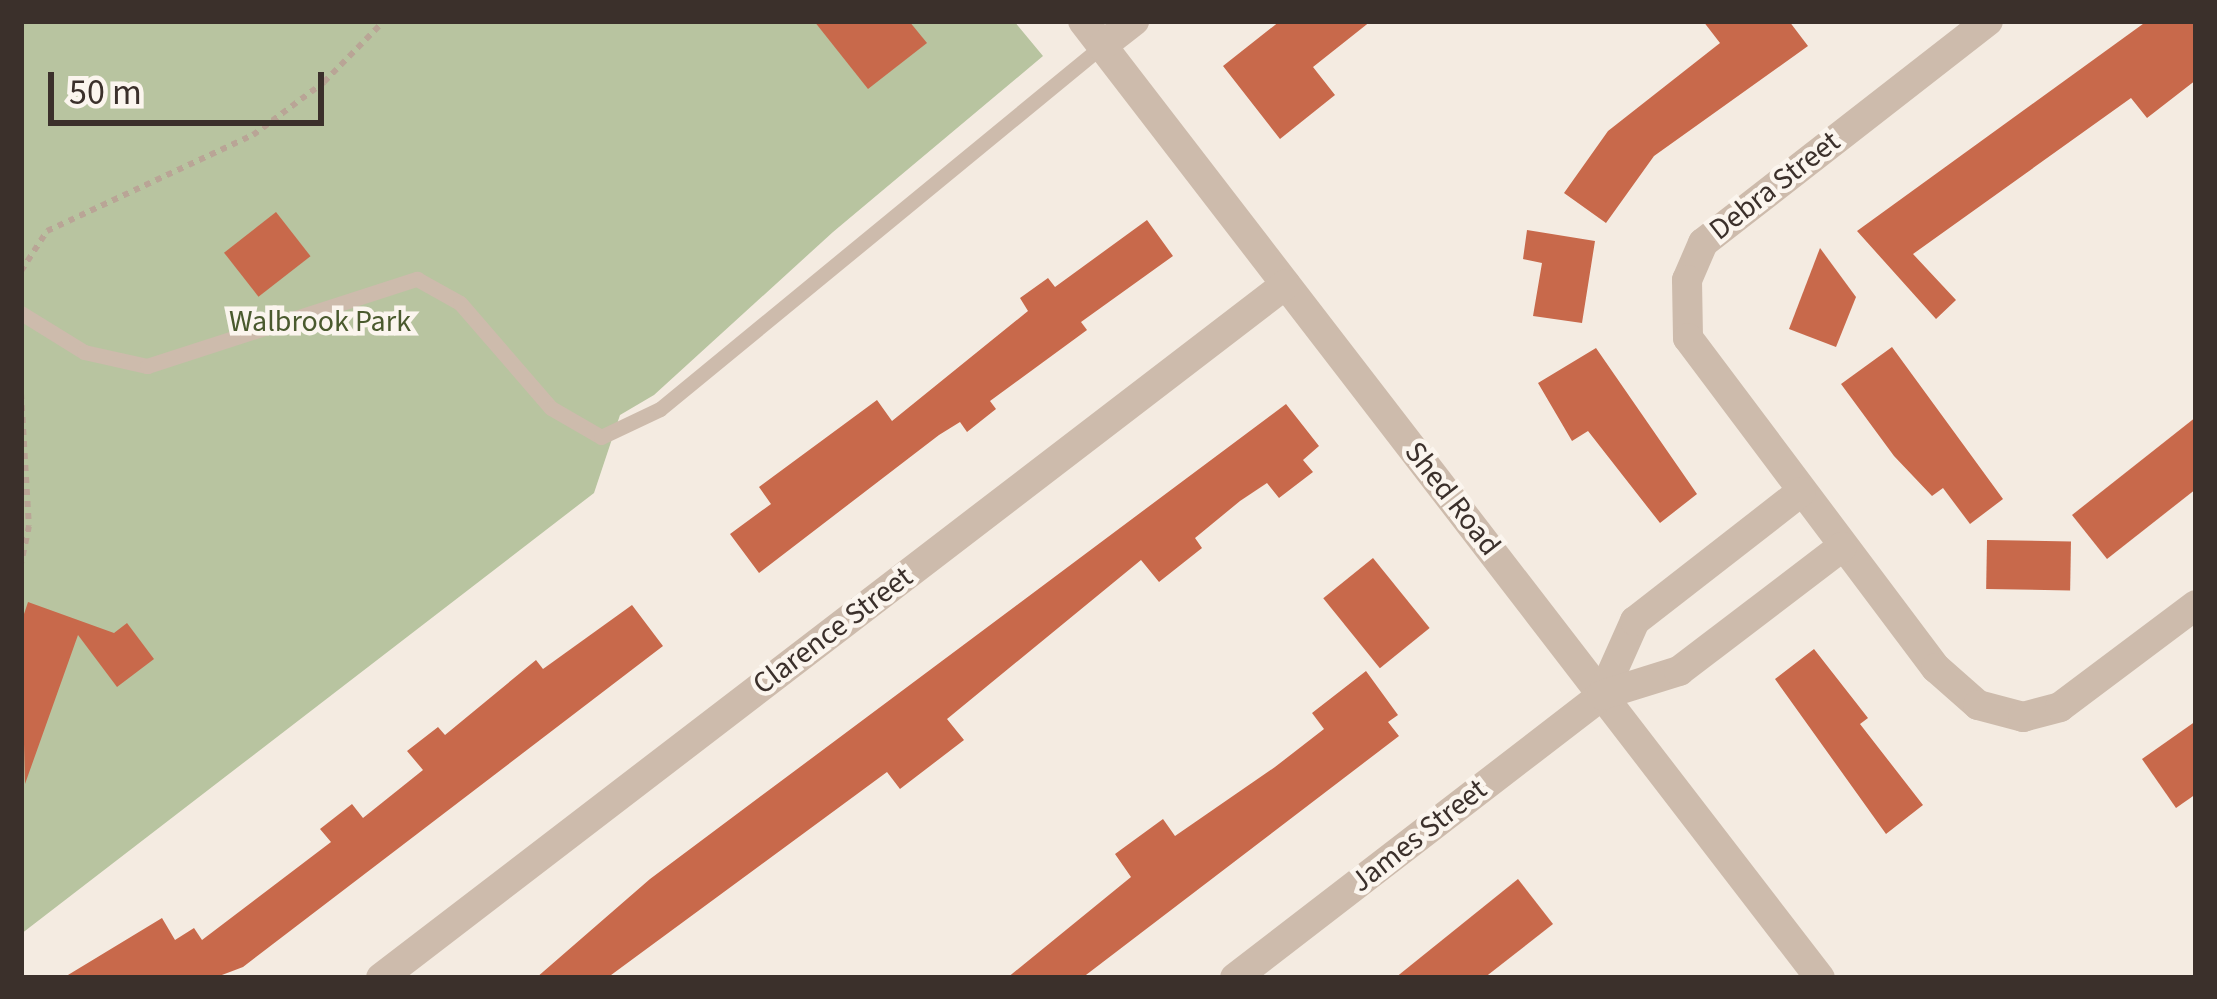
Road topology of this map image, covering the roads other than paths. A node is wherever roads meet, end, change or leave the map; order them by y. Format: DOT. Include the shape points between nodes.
graph roads {
  1 [pos="1134,21"];
  2 [pos="1988,21"];
  3 [pos="1092,33"];
  4 [pos="1286,284"];
  5 [pos="21,314"];
  6 [pos="1801,492"];
  7 [pos="1842,547"];
  8 [pos="2196,604"];
  9 [pos="1603,695"];
  10 [pos="381,978"];
  11 [pos="1235,978"];
  12 [pos="1820,978"];
  1 -- 3 [label="street"];
  2 -- 6 [label="street, Debra Street" via="1720,227 1692,261 1688,338"];
  3 -- 4 [label="street, Shed Road"];
  3 -- 5 [label="lane" via="660,409 601,437 550,408 460,302 417,279 147,366 84,352"];
  4 -- 9 [label="street, Shed Road"];
  4 -- 10 [label="street, Clarence Street"];
  6 -- 7 [label="street, Debra Street"];
  6 -- 9 [label="street, James Street" via="1636,621"];
  7 -- 8 [label="street" via="1957,691 2023,717 2060,707"];
  7 -- 9 [label="street, James Street" via="1679,671"];
  9 -- 11 [label="street, James Street"];
  9 -- 12 [label="street, Shed Road"];
}
